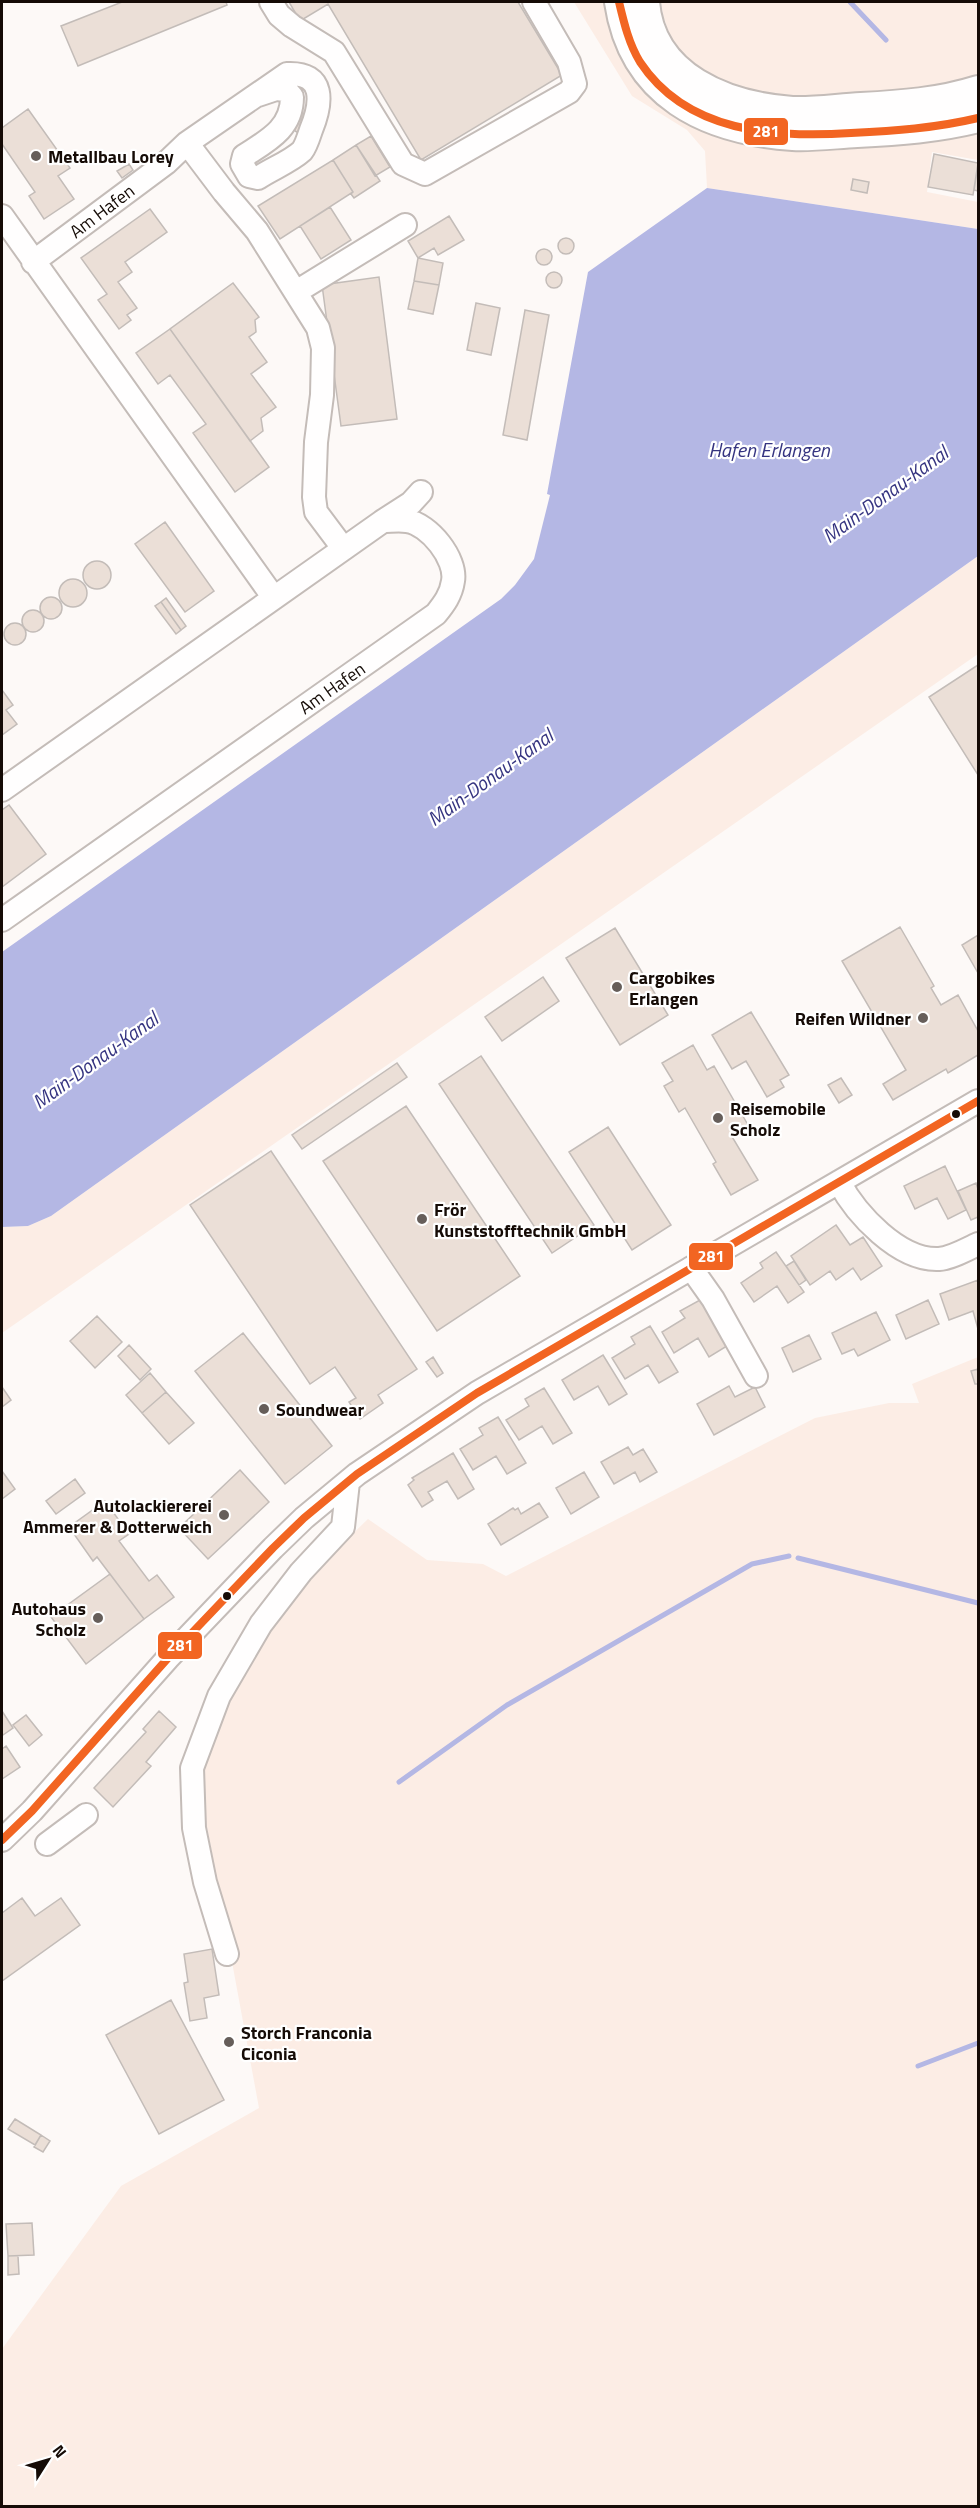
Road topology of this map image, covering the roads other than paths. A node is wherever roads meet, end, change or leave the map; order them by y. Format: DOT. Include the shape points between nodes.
graph roads {
  1 [pos="271,2"];
  2 [pos="534,2"];
  3 [pos="619,2"];
  4 [pos="645,2"];
  5 [pos="978,90"];
  6 [pos="258,95"];
  7 [pos="978,118"];
  8 [pos="187,143"];
  9 [pos="2,216"];
  10 [pos="405,225"];
  11 [pos="33,262"];
  12 [pos="296,292"];
  13 [pos="421,492"];
  14 [pos="383,521"];
  15 [pos="343,548"];
  16 [pos="274,598"];
  17 [pos="2,790"];
  18 [pos="2,920"];
  19 [pos="978,1101"];
  20 [pos="839,1182"];
  21 [pos="978,1244"];
  22 [pos="691,1268"];
  23 [pos="756,1376"];
  24 [pos="348,1482"];
  25 [pos="86,1815"];
  26 [pos="2,1840"];
  27 [pos="47,1844"];
  28 [pos="227,1954"];
  1 -- 2 [label="street" via="292,26 334,52 403,164 425,174 569,92 575,84 569,62"];
  3 -- 7 [label="main road" via="630,46 645,72 665,93 718,123 794,136 899,131"];
  4 -- 5 [label="main road" via="655,38 670,62 690,80 736,102 794,111 913,104"];
  6 -- 6 [label="street, Am Hafen" via="276,89 286,90 292,97 279,134 244,156 242,164 249,176 258,178 303,150 319,110 319,94 313,81 300,74 287,74"];
  6 -- 8 [label="street, Am Hafen"];
  8 -- 11 [label="street, Am Hafen"];
  8 -- 12 [label="street" via="257,231"];
  9 -- 11 [label="street"];
  10 -- 12 [label="street"];
  11 -- 16 [label="street"];
  12 -- 15 [label="street" via="318,328 323,348 314,486 316,512"];
  13 -- 14 [label="street"];
  14 -- 15 [label="street"];
  14 -- 18 [label="street, Am Hafen" via="408,521 425,529 445,551 454,578 449,597 436,614"];
  15 -- 16 [label="street"];
  16 -- 17 [label="street"];
  19 -- 20 [label="street"];
  20 -- 21 [label="street" via="861,1216 907,1251 940,1259"];
  20 -- 22 [label="street"];
  22 -- 23 [label="street"];
  22 -- 24 [label="street" via="458,1405"];
  24 -- 26 [label="street" via="304,1518 216,1605"];
  24 -- 28 [label="street" via="343,1527 301,1572 261,1624 219,1696 192,1768 194,1828 205,1882"];
  25 -- 27 [label="street"];
}
